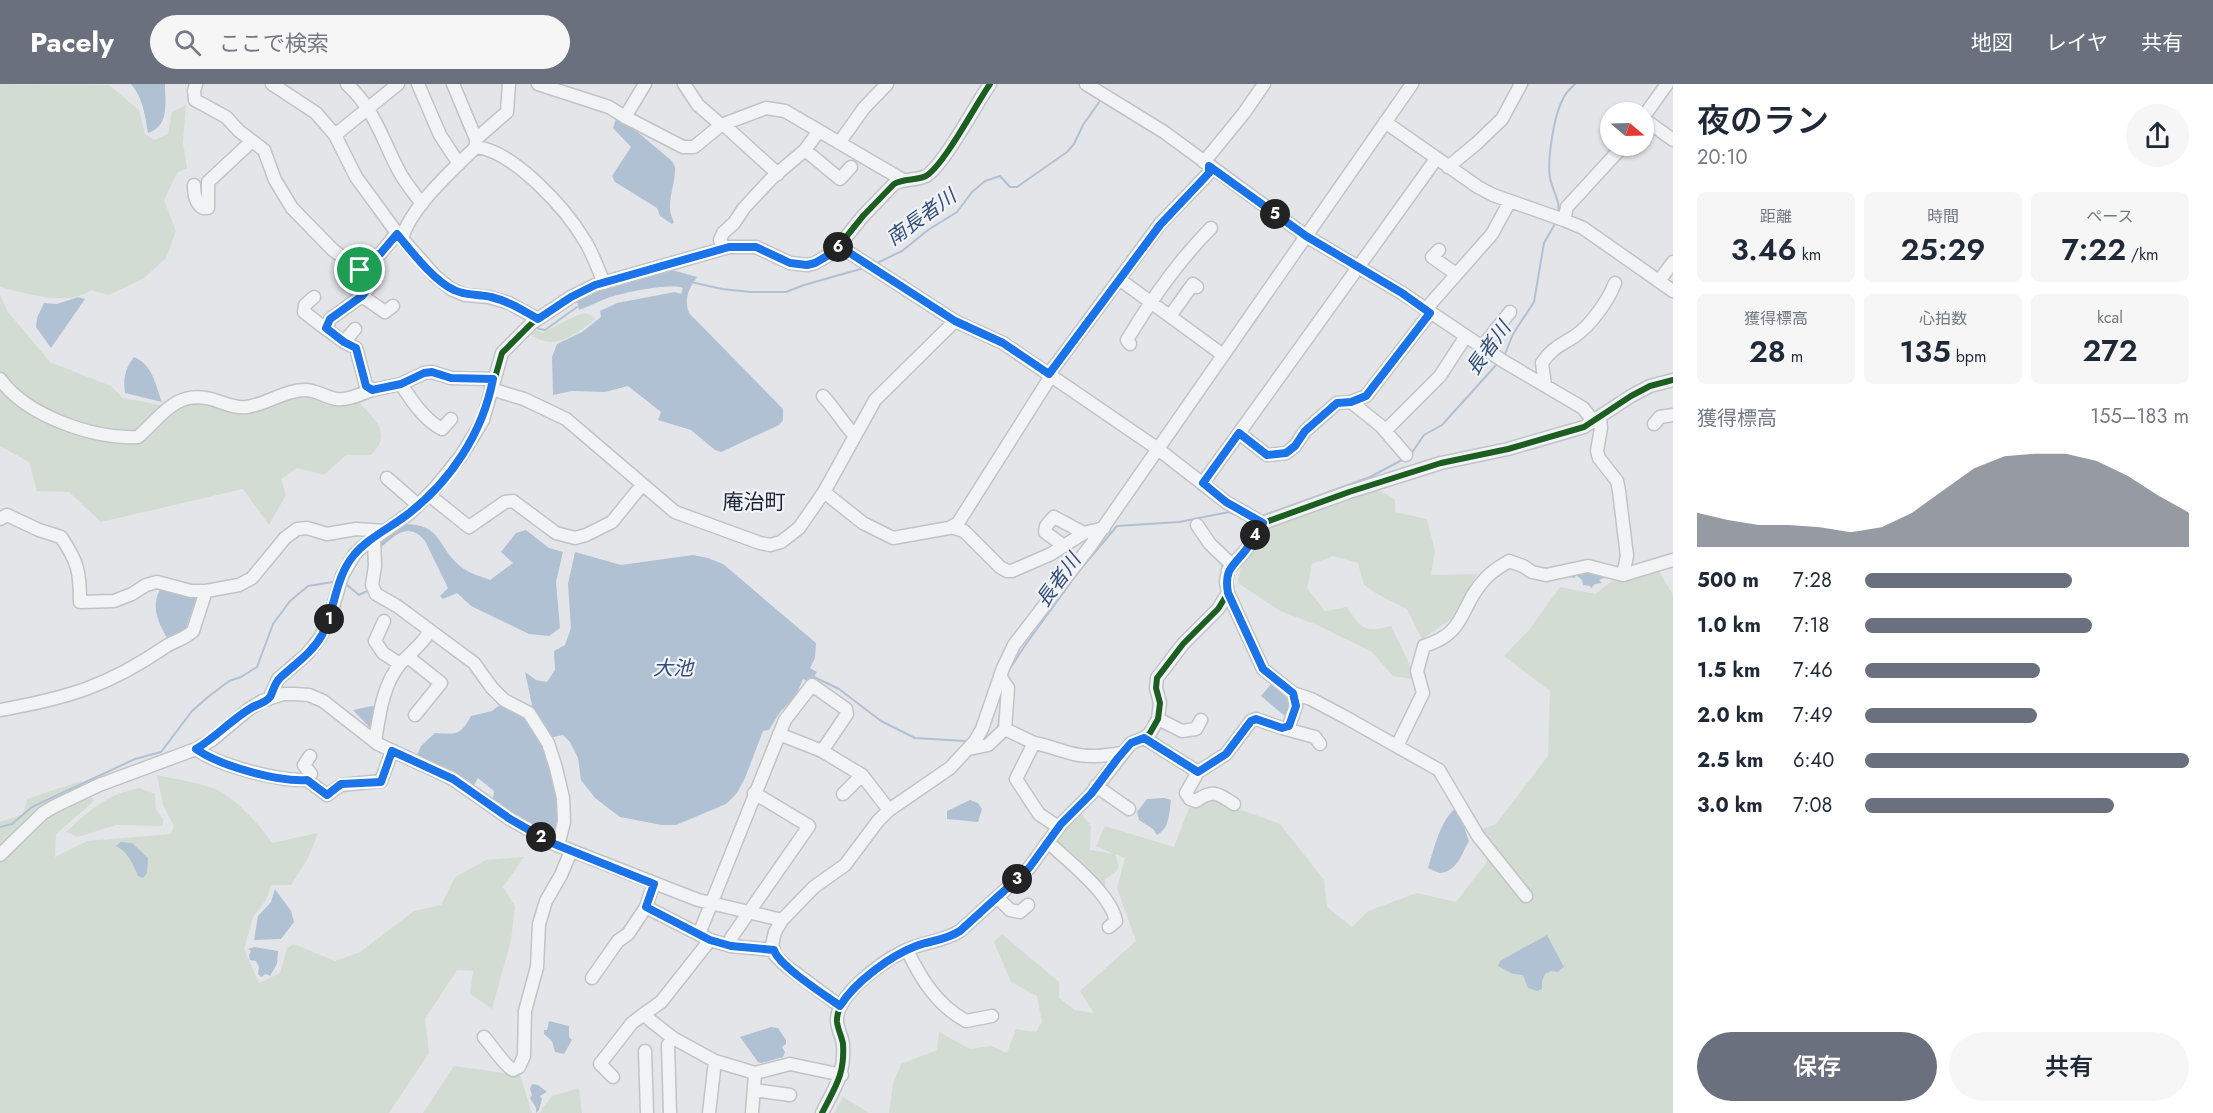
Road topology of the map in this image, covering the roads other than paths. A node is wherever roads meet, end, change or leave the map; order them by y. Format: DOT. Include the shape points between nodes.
graph roads {
  1 [pos="196,84"];
  2 [pos="347,84"];
  3 [pos="418,84"];
  4 [pos="453,84"];
  5 [pos="509,84"];
  6 [pos="538,84"];
  7 [pos="645,84"];
  8 [pos="684,84"];
  9 [pos="887,84"];
  10 [pos="990,84"];
  11 [pos="1086,84"];
  12 [pos="1264,84"];
  13 [pos="1412,84"];
  14 [pos="1521,84"];
  15 [pos="1667,84"];
  16 [pos="276,85"];
  17 [pos="391,86"];
  18 [pos="1654,103"];
  19 [pos="368,108"];
  20 [pos="625,117"];
  21 [pos="1385,122"];
  22 [pos="722,125"];
  23 [pos="1654,126"];
  24 [pos="819,131"];
  25 [pos="335,135"];
  26 [pos="1673,140"];
  27 [pos="252,141"];
  28 [pos="476,143"];
  29 [pos="839,143"];
  30 [pos="805,150"];
  31 [pos="1614,156"];
  32 [pos="1436,159"];
  33 [pos="459,164"];
  34 [pos="1207,164"];
  35 [pos="1448,166"];
  36 [pos="851,167"];
  37 [pos="778,174"];
  38 [pos="903,180"];
  39 [pos="194,185"];
  40 [pos="1510,201"];
  41 [pos="422,204"];
  42 [pos="1560,218"];
  43 [pos="1211,228"];
  44 [pos="400,236"];
  45 [pos="1306,236"];
  46 [pos="839,246"];
  47 [pos="724,248"];
  48 [pos="1439,250"];
  49 [pos="1673,262"];
  50 [pos="1359,268"];
  51 [pos="360,270"];
  52 [pos="1456,274"];
  53 [pos="1119,279"];
  54 [pos="1659,281"];
  55 [pos="604,283"];
  56 [pos="1615,283"];
  57 [pos="1197,287"];
  58 [pos="1673,291"];
  59 [pos="362,296"];
  60 [pos="314,297"];
  61 [pos="1150,302"];
  62 [pos="393,306"];
  63 [pos="1428,311"];
  64 [pos="1510,312"];
  65 [pos="1170,316"];
  66 [pos="538,319"];
  67 [pos="955,321"];
  68 [pos="326,328"];
  69 [pos="355,329"];
  70 [pos="1466,336"];
  71 [pos="344,342"];
  72 [pos="1130,344"];
  73 [pos="1482,347"];
  74 [pos="1223,355"];
  75 [pos="1050,375"];
  76 [pos="0,379"];
  77 [pos="1673,380"];
  78 [pos="401,384"];
  79 [pos="492,384"];
  80 [pos="1545,385"];
  81 [pos="372,390"];
  82 [pos="823,396"];
  83 [pos="1351,402"];
  84 [pos="1673,415"];
  85 [pos="452,419"];
  86 [pos="1597,420"];
  87 [pos="1654,424"];
  88 [pos="1385,431"];
  89 [pos="1239,433"];
  90 [pos="855,436"];
  91 [pos="1158,449"];
  92 [pos="1406,455"];
  93 [pos="387,478"];
  94 [pos="1203,483"];
  95 [pos="642,485"];
  96 [pos="824,492"];
  97 [pos="429,495"];
  98 [pos="418,505"];
  99 [pos="0,519"];
  100 [pos="1263,523"];
  101 [pos="1197,525"];
  102 [pos="951,527"];
  103 [pos="1104,528"];
  104 [pos="385,531"];
  105 [pos="1084,533"];
  106 [pos="374,538"];
  107 [pos="1064,546"];
  108 [pos="1673,560"];
  109 [pos="1232,565"];
  110 [pos="1623,575"];
  111 [pos="206,591"];
  112 [pos="1228,593"];
  113 [pos="384,621"];
  114 [pos="429,632"];
  115 [pos="404,660"];
  116 [pos="1003,677"];
  117 [pos="1293,693"];
  118 [pos="269,699"];
  119 [pos="0,710"];
  120 [pos="416,715"];
  121 [pos="1158,719"];
  122 [pos="1202,720"];
  123 [pos="1282,728"];
  124 [pos="1005,729"];
  125 [pos="779,734"];
  126 [pos="1144,738"];
  127 [pos="375,742"];
  128 [pos="1034,743"];
  129 [pos="1320,744"];
  130 [pos="1397,746"];
  131 [pos="196,749"];
  132 [pos="969,749"];
  133 [pos="392,751"];
  134 [pos="822,751"];
  135 [pos="1122,753"];
  136 [pos="310,756"];
  137 [pos="1198,772"];
  138 [pos="862,775"];
  139 [pos="307,780"];
  140 [pos="1096,786"];
  141 [pos="754,793"];
  142 [pos="843,794"];
  143 [pos="1234,804"];
  144 [pos="1129,809"];
  145 [pos="889,810"];
  146 [pos="1058,827"];
  147 [pos="1048,842"];
  148 [pos="558,846"];
  149 [pos="571,851"];
  150 [pos="0,855"];
  151 [pos="654,884"];
  152 [pos="1526,896"];
  153 [pos="997,897"];
  154 [pos="711,904"];
  155 [pos="1028,905"];
  156 [pos="646,907"];
  157 [pos="750,912"];
  158 [pos="782,920"];
  159 [pos="1109,927"];
  160 [pos="699,934"];
  161 [pos="710,940"];
  162 [pos="730,946"];
  163 [pos="774,950"];
  164 [pos="907,950"];
  165 [pos="592,978"];
  166 [pos="840,1006"];
  167 [pos="644,1014"];
  168 [pos="992,1016"];
  169 [pos="484,1037"];
  170 [pos="673,1038"];
  171 [pos="645,1051"];
  172 [pos="715,1060"];
  173 [pos="755,1073"];
  174 [pos="842,1076"];
  175 [pos="613,1077"];
  176 [pos="754,1090"];
  177 [pos="790,1095"];
  178 [pos="647,1113"];
  179 [pos="670,1113"];
  180 [pos="709,1113"];
  181 [pos="752,1113"];
  182 [pos="822,1113"];
  1 -- 27 [label="street" via="195,100 226,117"];
  2 -- 19 [label="street"];
  3 -- 33 [label="street" via="440,135"];
  4 -- 28 [label="street"];
  5 -- 28 [label="street" via="507,112"];
  6 -- 20 [label="street" via="598,102"];
  7 -- 20 [label="street"];
  8 -- 22 [label="street" via="698,105"];
  9 -- 29 [label="street"];
  10 -- 38 [label="street" via="931,172"];
  11 -- 34 [label="street"];
  12 -- 34 [label="street"];
  13 -- 21 [label="street"];
  14 -- 35 [label="street" via="1502,119"];
  15 -- 18 [label="street"];
  16 -- 25 [label="street" via="316,113"];
  17 -- 19 [label="street"];
  19 -- 25 [label="street"];
  19 -- 41 [label="street" via="400,173"];
  20 -- 22 [label="street" via="683,147 694,147"];
  21 -- 32 [label="street"];
  21 -- 45 [label="street"];
  22 -- 24 [label="street" via="774,108"];
  22 -- 37 [label="street"];
  23 -- 26 [label="street"];
  24 -- 29 [label="street"];
  24 -- 30 [label="street"];
  25 -- 44 [label="street" via="356,177"];
  27 -- 39 [label="street" via="208,182 208,208 199,206"];
  27 -- 51 [label="street" via="264,150 274,180 299,215 333,250"];
  28 -- 33 [label="street"];
  28 -- 55 [label="street" via="510,161 568,214"];
  29 -- 38 [label="street"];
  30 -- 36 [label="street" via="840,179"];
  30 -- 37 [label="street"];
  31 -- 42 [label="street"];
  32 -- 35 [label="street"];
  32 -- 50 [label="street"];
  33 -- 41 [label="street"];
  34 -- 45 [label="street"];
  34 -- 53 [label="street" via="1209,173 1160,225"];
  35 -- 40 [label="street" via="1478,187"];
  37 -- 47 [label="street" via="723,233 720,240"];
  38 -- 46 [label="street" via="894,184"];
  40 -- 42 [label="street"];
  40 -- 52 [label="street" via="1491,234"];
  41 -- 44 [label="street"];
  42 -- 54 [label="street" via="1583,228"];
  43 -- 61 [label="street" via="1188,251"];
  44 -- 51 [label="street" via="380,254 370,256"];
  44 -- 66 [label="street" via="435,276 452,289 509,303"];
  45 -- 50 [label="street"];
  45 -- 74 [label="street"];
  46 -- 47 [label="street" via="807,265 790,263 756,247"];
  46 -- 67 [label="street"];
  47 -- 55 [label="street"];
  48 -- 52 [label="street" via="1432,257"];
  49 -- 54 [label="street"];
  50 -- 63 [label="street"];
  50 -- 89 [label="street"];
  51 -- 59 [label="street" via="373,282"];
  52 -- 63 [label="street"];
  53 -- 61 [label="street"];
  53 -- 75 [label="street"];
  54 -- 58 [label="street"];
  55 -- 66 [label="street" via="571,297"];
  56 -- 80 [label="street" via="1609,299 1577,335 1552,349 1542,363"];
  57 -- 65 [label="street" via="1193,284"];
  59 -- 62 [label="street" via="385,312"];
  59 -- 68 [label="street" via="330,319"];
  60 -- 68 [label="street" via="305,305 304,312"];
  61 -- 65 [label="street"];
  61 -- 72 [label="street" via="1127,340"];
  63 -- 70 [label="street"];
  63 -- 83 [label="street" via="1366,396"];
  64 -- 73 [label="street"];
  65 -- 74 [label="street"];
  66 -- 79 [label="street" via="502,353"];
  67 -- 75 [label="street" via="1003,343"];
  67 -- 90 [label="street" via="875,400"];
  68 -- 71 [label="street"];
  69 -- 71 [label="street"];
  70 -- 73 [label="street"];
  70 -- 88 [label="street" via="1440,376"];
  71 -- 81 [label="street" via="356,348 366,386"];
  73 -- 80 [label="street"];
  74 -- 91 [label="street"];
  75 -- 91 [label="street"];
  75 -- 102 [label="street" via="958,523"];
  76 -- 81 [label="street" via="19,400 50,418 112,438 138,437 159,414 187,399 199,397 244,408 301,390 337,399"];
  77 -- 86 [label="street" via="1650,386"];
  78 -- 79 [label="street" via="432,372"];
  78 -- 81 [label="street"];
  78 -- 85 [label="street" via="435,425 442,429"];
  79 -- 95 [label="street" via="566,419"];
  79 -- 97 [label="street" via="475,435"];
  80 -- 86 [label="street"];
  82 -- 90 [label="street"];
  83 -- 88 [label="street"];
  83 -- 89 [label="street" via="1337,403 1286,453 1267,455"];
  84 -- 87 [label="street" via="1660,417"];
  86 -- 100 [label="street" via="1542,440 1379,481"];
  86 -- 110 [label="street" via="1601,428 1599,459 1617,481 1619,491 1628,556"];
  88 -- 92 [label="street"];
  89 -- 94 [label="street"];
  90 -- 96 [label="street"];
  91 -- 94 [label="street"];
  91 -- 103 [label="street"];
  93 -- 98 [label="street"];
  94 -- 100 [label="street" via="1226,502"];
  95 -- 96 [label="street" via="675,512 770,544 790,537 800,528"];
  95 -- 97 [label="street" via="612,522 575,538 556,533 513,501 505,502 469,527"];
  96 -- 102 [label="street" via="863,523 893,538"];
  97 -- 98 [label="street"];
  98 -- 104 [label="street"];
  99 -- 111 [label="street" via="7,515 61,537 77,564 81,602 114,601 158,582"];
  100 -- 109 [label="street"];
  101 -- 109 [label="street" via="1209,544"];
  102 -- 107 [label="street" via="964,531 1007,571"];
  103 -- 105 [label="street"];
  103 -- 116 [label="street" via="1014,645"];
  104 -- 106 [label="street"];
  104 -- 111 [label="street" via="356,529 327,534 297,529 246,582"];
  105 -- 107 [label="street"];
  105 -- 107 [label="street" via="1054,517 1045,532"];
  106 -- 114 [label="street" via="372,585 376,594"];
  106 -- 118 [label="street" via="348,563 320,638 278,680"];
  108 -- 110 [label="street"];
  109 -- 112 [label="street" via="1226,582"];
  110 -- 130 [label="street" via="1588,566 1546,575 1509,561 1494,571 1485,578 1448,636 1424,646 1417,671 1422,693"];
  111 -- 119 [label="street" via="193,631 130,671 70,696"];
  112 -- 117 [label="street" via="1263,669"];
  112 -- 121 [label="street" via="1157,678"];
  113 -- 115 [label="street" via="375,641 383,654"];
  114 -- 115 [label="street"];
  114 -- 148 [label="street" via="474,663 504,700 529,713 548,743 563,798 564,822"];
  115 -- 120 [label="street" via="441,683"];
  115 -- 127 [label="street" via="384,698"];
  116 -- 124 [label="street" via="1008,688"];
  116 -- 132 [label="street" via="982,729"];
  117 -- 123 [label="street" via="1293,718 1289,726"];
  117 -- 130 [label="street"];
  118 -- 127 [label="street" via="283,694 309,695 323,701"];
  118 -- 131 [label="street" via="249,709"];
  121 -- 122 [label="street" via="1182,731 1196,729"];
  121 -- 126 [label="street"];
  123 -- 129 [label="street" via="1315,737"];
  123 -- 137 [label="street" via="1256,719 1251,721 1226,754"];
  124 -- 128 [label="street"];
  124 -- 132 [label="street" via="988,745"];
  125 -- 134 [label="street"];
  125 -- 134 [label="street" via="812,686 846,709 847,714"];
  125 -- 141 [label="street"];
  126 -- 135 [label="street" via="1131,743"];
  126 -- 137 [label="street"];
  127 -- 133 [label="street"];
  128 -- 135 [label="street" via="1095,757"];
  128 -- 146 [label="street" via="1016,779 1039,814"];
  130 -- 152 [label="street" via="1438,770 1478,836"];
  131 -- 139 [label="street" via="243,770"];
  131 -- 150 [label="street" via="55,806"];
  132 -- 145 [label="street" via="950,768"];
  133 -- 139 [label="street" via="381,782 341,784 327,795"];
  133 -- 148 [label="street" via="453,779"];
  134 -- 138 [label="street"];
  135 -- 140 [label="street"];
  136 -- 139 [label="street" via="304,765 311,774"];
  137 -- 143 [label="street" via="1186,793 1190,799 1196,801 1214,793"];
  138 -- 142 [label="street"];
  138 -- 145 [label="street"];
  140 -- 144 [label="street"];
  140 -- 146 [label="street"];
  141 -- 154 [label="street"];
  141 -- 157 [label="street" via="809,826"];
  145 -- 158 [label="street" via="867,832 845,865 814,887"];
  146 -- 147 [label="street"];
  147 -- 153 [label="street" via="1029,868"];
  147 -- 159 [label="street" via="1099,889 1114,913 1116,921"];
  148 -- 149 [label="street"];
  149 -- 151 [label="street"];
  149 -- 169 [label="street" via="539,924 537,967 525,1011 524,1056 519,1067 506,1067"];
  151 -- 154 [label="street"];
  151 -- 156 [label="street"];
  153 -- 155 [label="street" via="1010,910 1020,912"];
  153 -- 164 [label="street" via="947,939"];
  154 -- 157 [label="street"];
  154 -- 160 [label="street"];
  156 -- 160 [label="street"];
  156 -- 165 [label="street"];
  157 -- 158 [label="street"];
  157 -- 162 [label="street" via="731,938"];
  158 -- 163 [label="street" via="775,932"];
  160 -- 161 [label="street"];
  161 -- 162 [label="street"];
  161 -- 167 [label="street" via="661,1002"];
  162 -- 163 [label="street"];
  163 -- 166 [label="street" via="786,966"];
  164 -- 166 [label="street" via="860,982"];
  164 -- 168 [label="street" via="920,976 951,1013 966,1021"];
  166 -- 174 [label="street" via="837,1021 843,1042"];
  167 -- 170 [label="street"];
  167 -- 175 [label="street" via="632,1023 600,1064"];
  170 -- 172 [label="street"];
  170 -- 179 [label="street" via="668,1046"];
  171 -- 178 [label="street"];
  172 -- 173 [label="street"];
  172 -- 180 [label="street"];
  173 -- 174 [label="street" via="790,1064"];
  173 -- 176 [label="street"];
  174 -- 182 [label="street"];
  176 -- 177 [label="street"];
  176 -- 181 [label="street"];
}
